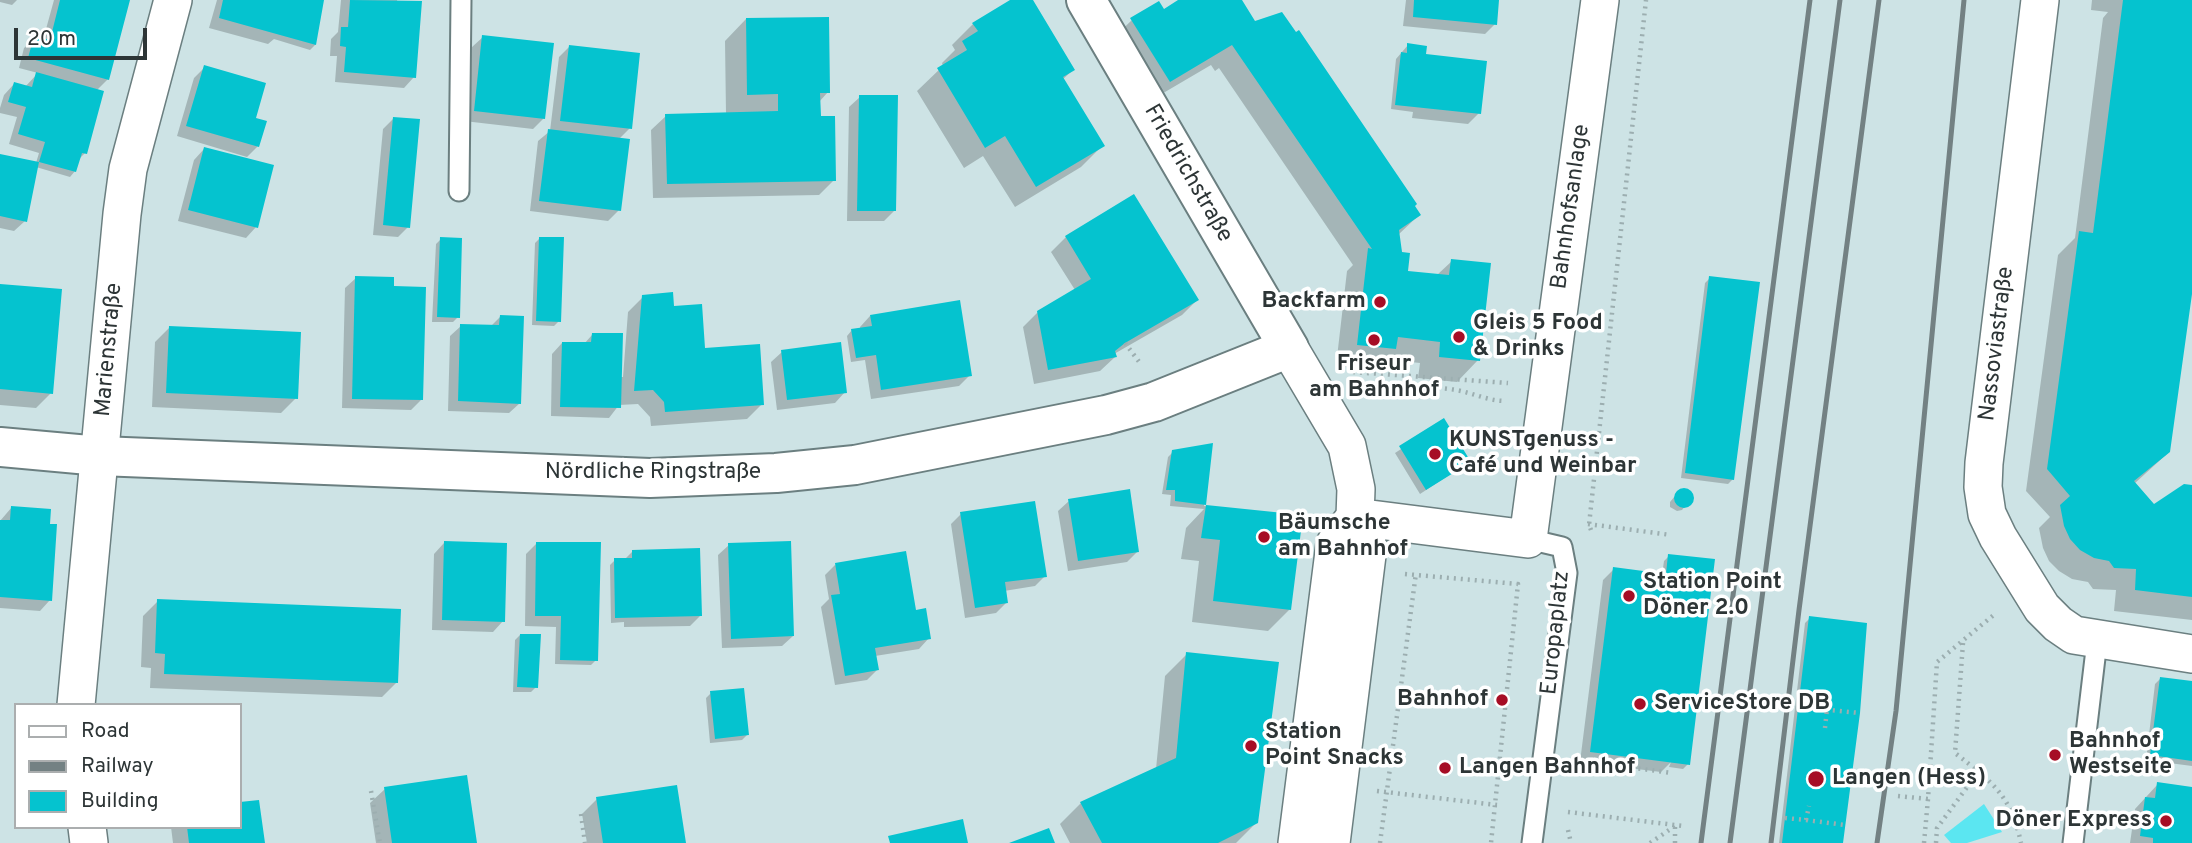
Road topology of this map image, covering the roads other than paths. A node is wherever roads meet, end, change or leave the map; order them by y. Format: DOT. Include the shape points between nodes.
graph roads {
  1 [pos="173,0"];
  2 [pos="461,0"];
  3 [pos="1086,0"];
  4 [pos="1600,0"];
  5 [pos="2040,0"];
  6 [pos="459,191"];
  7 [pos="1289,348"];
  8 [pos="0,447"];
  9 [pos="100,456"];
  10 [pos="1355,517"];
  11 [pos="1530,522"];
  12 [pos="2097,640"];
  13 [pos="2192,654"];
  14 [pos="76,703"];
  15 [pos="1297,843"];
  16 [pos="1331,843"];
  17 [pos="1532,843"];
  18 [pos="2073,843"];
  1 -- 9 [label="street, Marienstraße" via="128,169"];
  2 -- 6 [label="lane"];
  3 -- 7 [label="street, Friedrichstraße"];
  4 -- 11 [label="street, Bahnhofsanlage"];
  5 -- 12 [label="street, Nassoviastraße" via="1983,486 1987,514 1998,537 2042,608 2074,635"];
  7 -- 9 [label="street, Nördliche Ringstraße" via="1154,402 1106,415 855,465 776,473 650,478"];
  7 -- 10 [label="street" via="1347,446"];
  8 -- 9 [label="street, Nördliche Ringstraße"];
  9 -- 14 [label="street, Marienstraße"];
  10 -- 11 [label="street, Europaplatz"];
  10 -- 15 [label="street" via="1335,544"];
  10 -- 16 [label="street" via="1368,547"];
  11 -- 17 [label="lane, Europaplatz" via="1562,547 1567,573"];
  12 -- 13 [label="street, Nassoviastraße"];
  12 -- 18 [label="lane"];
}
